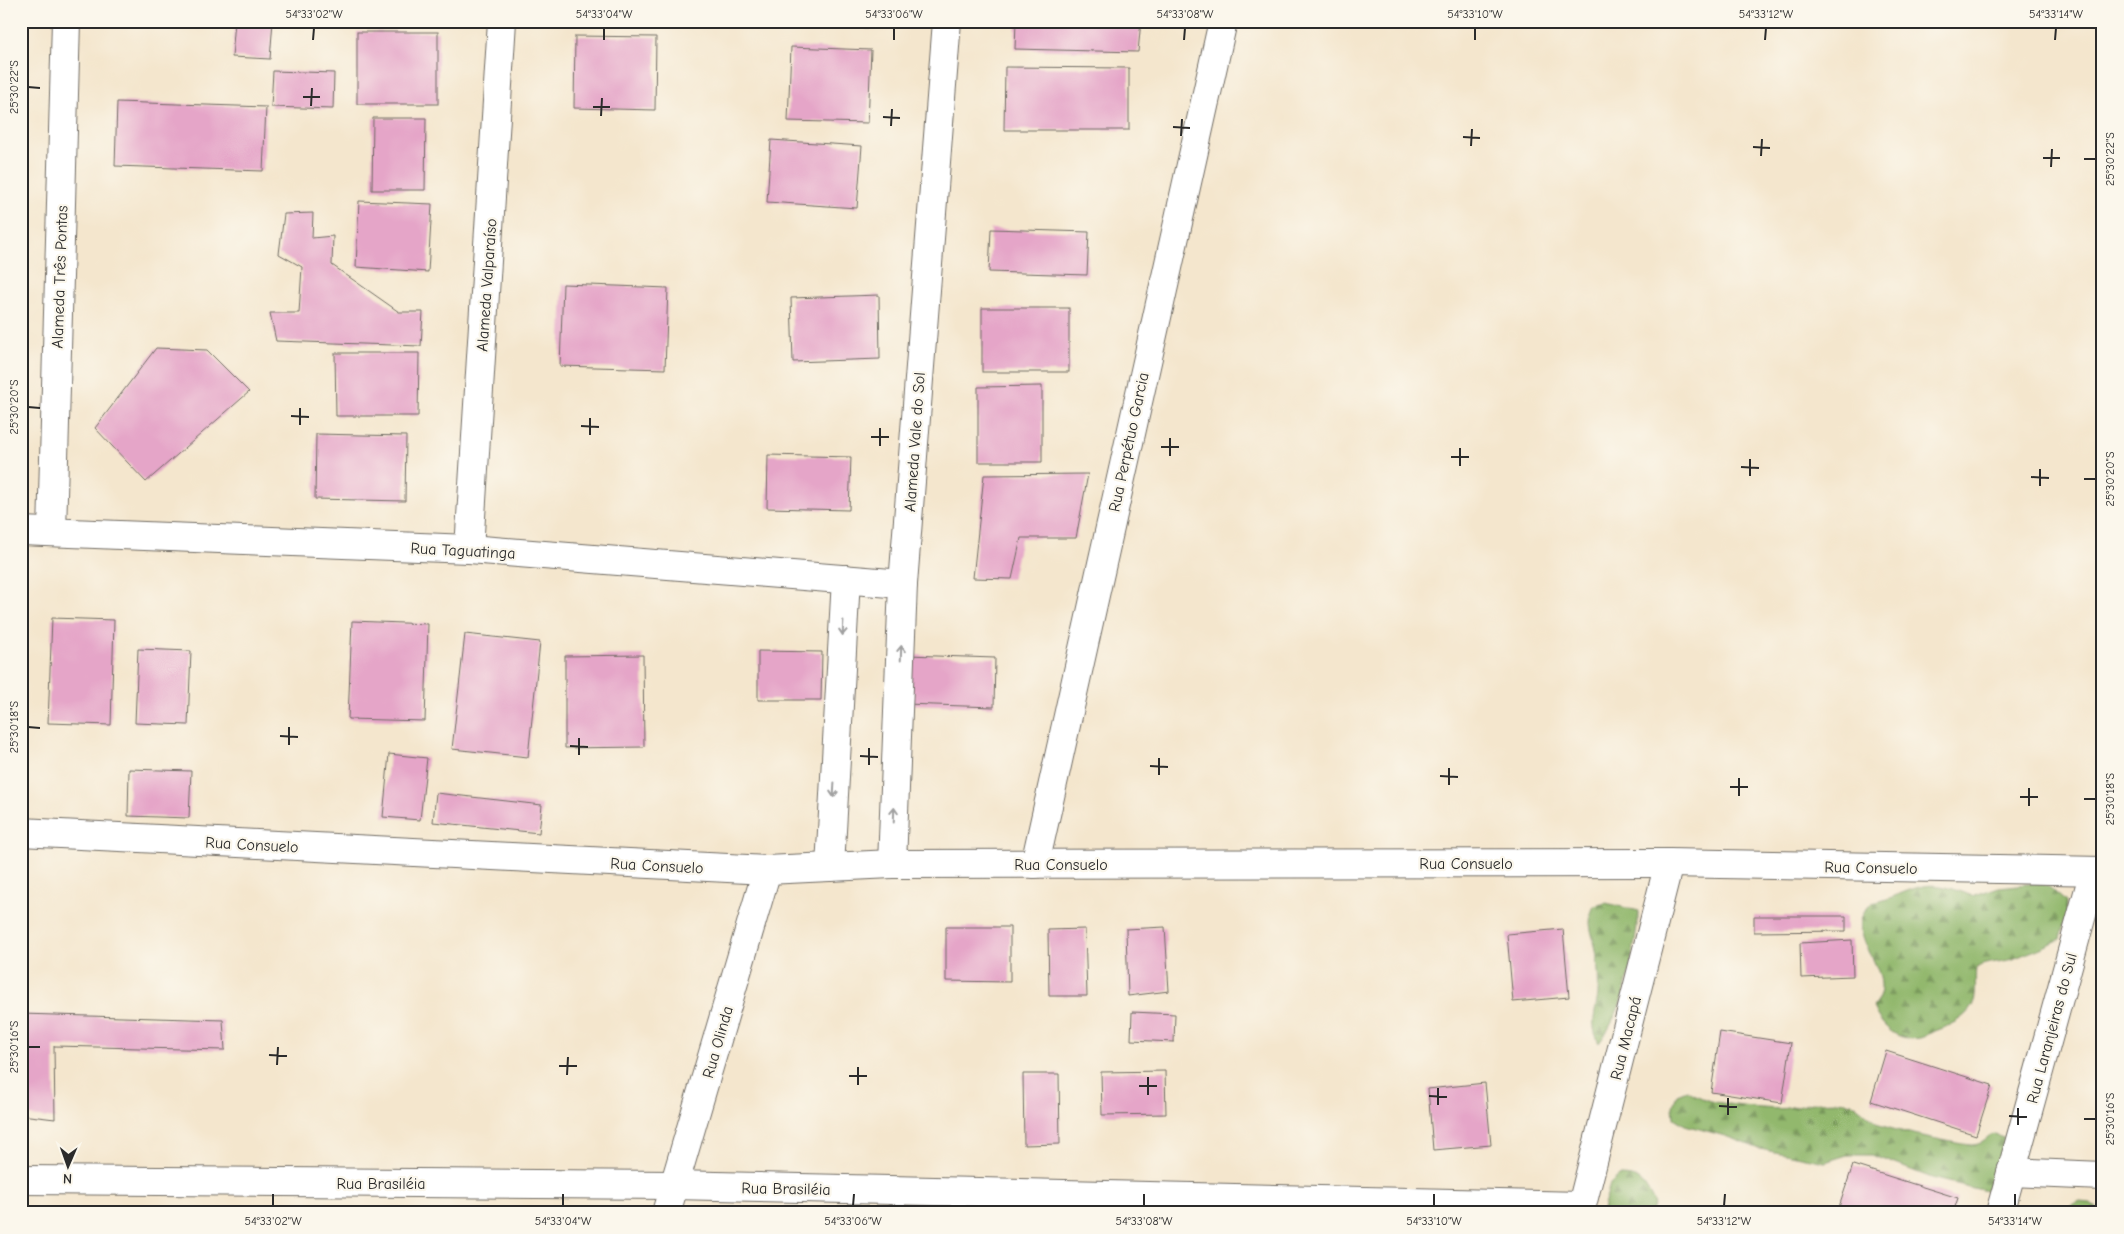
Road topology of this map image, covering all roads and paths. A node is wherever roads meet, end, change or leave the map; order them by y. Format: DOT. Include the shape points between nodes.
graph roads {
  1 [pos="66,21"];
  2 [pos="502,21"];
  3 [pos="947,21"];
  4 [pos="1223,21"];
  5 [pos="21,531"];
  6 [pos="52,532"];
  7 [pos="469,549"];
  8 [pos="846,579"];
  9 [pos="903,584"];
  10 [pos="21,832"];
  11 [pos="1669,863"];
  12 [pos="892,864"];
  13 [pos="1035,864"];
  14 [pos="830,867"];
  15 [pos="767,870"];
  16 [pos="2098,871"];
  17 [pos="2011,1172"];
  18 [pos="2103,1176"];
  19 [pos="21,1180"];
  20 [pos="674,1185"];
  21 [pos="1581,1210"];
  22 [pos="666,1213"];
  23 [pos="2000,1213"];
  1 -- 6 [label="street, Alameda Três Pontas"];
  2 -- 7 [label="street, Alameda Valparaíso"];
  3 -- 9 [label="street, Alameda Vale do Sol"];
  4 -- 13 [label="street, Rua Perpétuo Garcia"];
  5 -- 6 [label="street, Rua Taguatinga"];
  6 -- 7 [label="street, Rua Taguatinga"];
  7 -- 8 [label="street, Rua Taguatinga"];
  8 -- 9 [label="street, Rua Taguatinga"];
  8 -- 14 [label="street, one-way"];
  12 -- 9 [label="street, Alameda Vale do Sol, one-way"];
  10 -- 15 [label="street, Rua Consuelo"];
  11 -- 13 [label="street, Rua Consuelo"];
  11 -- 16 [label="street, Rua Consuelo"];
  11 -- 21 [label="street, Rua Macapá"];
  12 -- 13 [label="street, Rua Consuelo"];
  12 -- 14 [label="street, Rua Consuelo"];
  14 -- 15 [label="street, Rua Consuelo"];
  15 -- 20 [label="street, Rua Olinda"];
  16 -- 17 [label="street, Rua Laranjeiras do Sul"];
  17 -- 18 [label="street"];
  17 -- 23 [label="street, Rua Laranjeiras do Sul"];
  19 -- 20 [label="street, Rua Brasiléia"];
  20 -- 21 [label="street, Rua Brasiléia"];
  20 -- 22 [label="street, Rua Olinda"];
}
